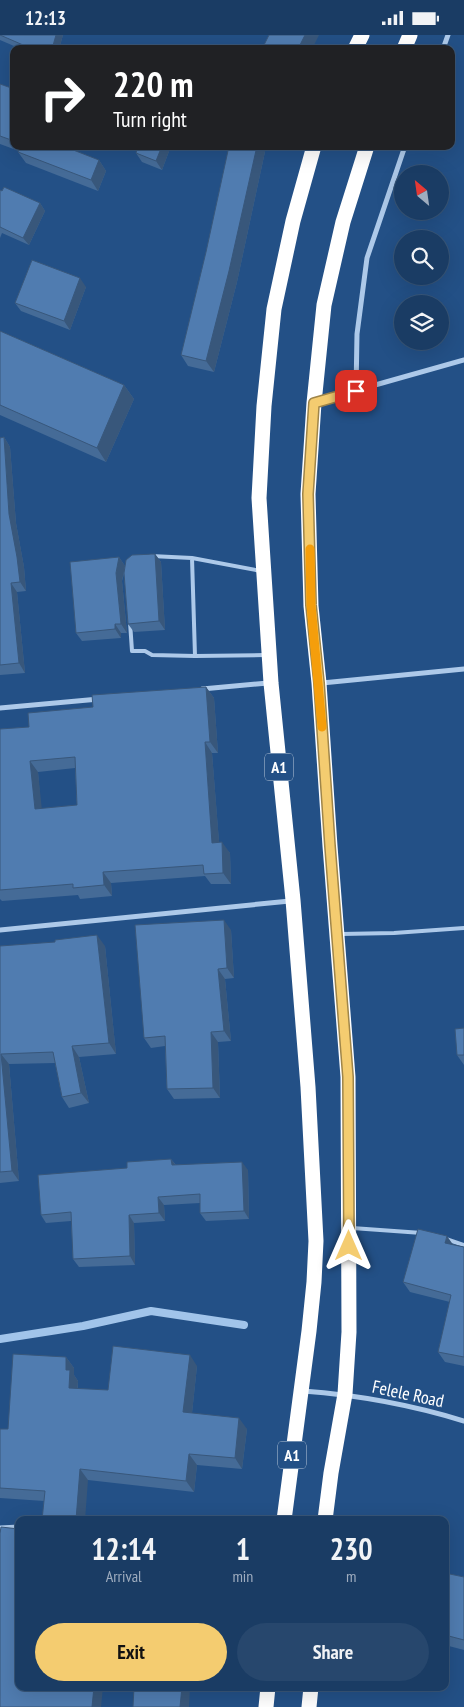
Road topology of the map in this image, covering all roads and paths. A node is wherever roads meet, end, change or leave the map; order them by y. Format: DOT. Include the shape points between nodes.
graph roads {
  1 [pos="313,150"];
  2 [pos="366,150"];
  3 [pos="405,150"];
  4 [pos="464,360"];
  5 [pos="356,391"];
  6 [pos="314,403"];
  7 [pos="146,555"];
  8 [pos="192,558"];
  9 [pos="264,571"];
  10 [pos="130,621"];
  11 [pos="269,655"];
  12 [pos="195,656"];
  13 [pos="464,669"];
  14 [pos="271,683"];
  15 [pos="319,683"];
  16 [pos="193,690"];
  17 [pos="106,698"];
  18 [pos="0,708"];
  19 [pos="293,900"];
  20 [pos="464,928"];
  21 [pos="0,930"];
  22 [pos="337,934"];
  23 [pos="349,1228"];
  24 [pos="428,1233"];
  25 [pos="437,1236"];
  26 [pos="464,1245"];
  27 [pos="301,1391"];
  28 [pos="345,1395"];
  29 [pos="464,1421"];
  30 [pos="285,1516"];
  31 [pos="326,1516"];
  32 [pos="15,1527"];
  33 [pos="0,1529"];
  34 [pos="268,1691"];
  35 [pos="311,1691"];
  36 [pos="266,1707"];
  37 [pos="309,1707"];
  1 -- 9 [label="highway, A1" via="274,309 259,498"];
  2 -- 6 [label="highway, A1" via="343,222 324,305"];
  3 -- 5 [label="street" via="367,258 357,334"];
  4 -- 5 [label="street"];
  5 -- 6 [label="street"];
  6 -- 15 [label="highway, A1" via="308,494 311,605"];
  7 -- 8 [label="lane"];
  8 -- 9 [label="lane"];
  8 -- 12 [label="lane"];
  9 -- 11 [label="highway, A1"];
  10 -- 12 [label="lane" via="132,651"];
  11 -- 12 [label="lane"];
  11 -- 14 [label="highway, A1"];
  13 -- 15 [label="street"];
  14 -- 16 [label="street"];
  14 -- 19 [label="highway, A1"];
  15 -- 22 [label="highway, A1"];
  17 -- 18 [label="street"];
  19 -- 21 [label="street"];
  19 -- 27 [label="highway, A1" via="316,1241"];
  20 -- 22 [label="lane"];
  22 -- 23 [label="highway, A1" via="348,1077"];
  23 -- 24 [label="lane"];
  23 -- 28 [label="highway, A1"];
  25 -- 26 [label="lane"];
  27 -- 28 [label="street, Felele Road"];
  27 -- 30 [label="highway, A1"];
  28 -- 29 [label="street, Felele Road"];
  28 -- 31 [label="highway, A1"];
  32 -- 33 [label="street"];
  34 -- 36 [label="highway"];
  35 -- 37 [label="highway"];
}
